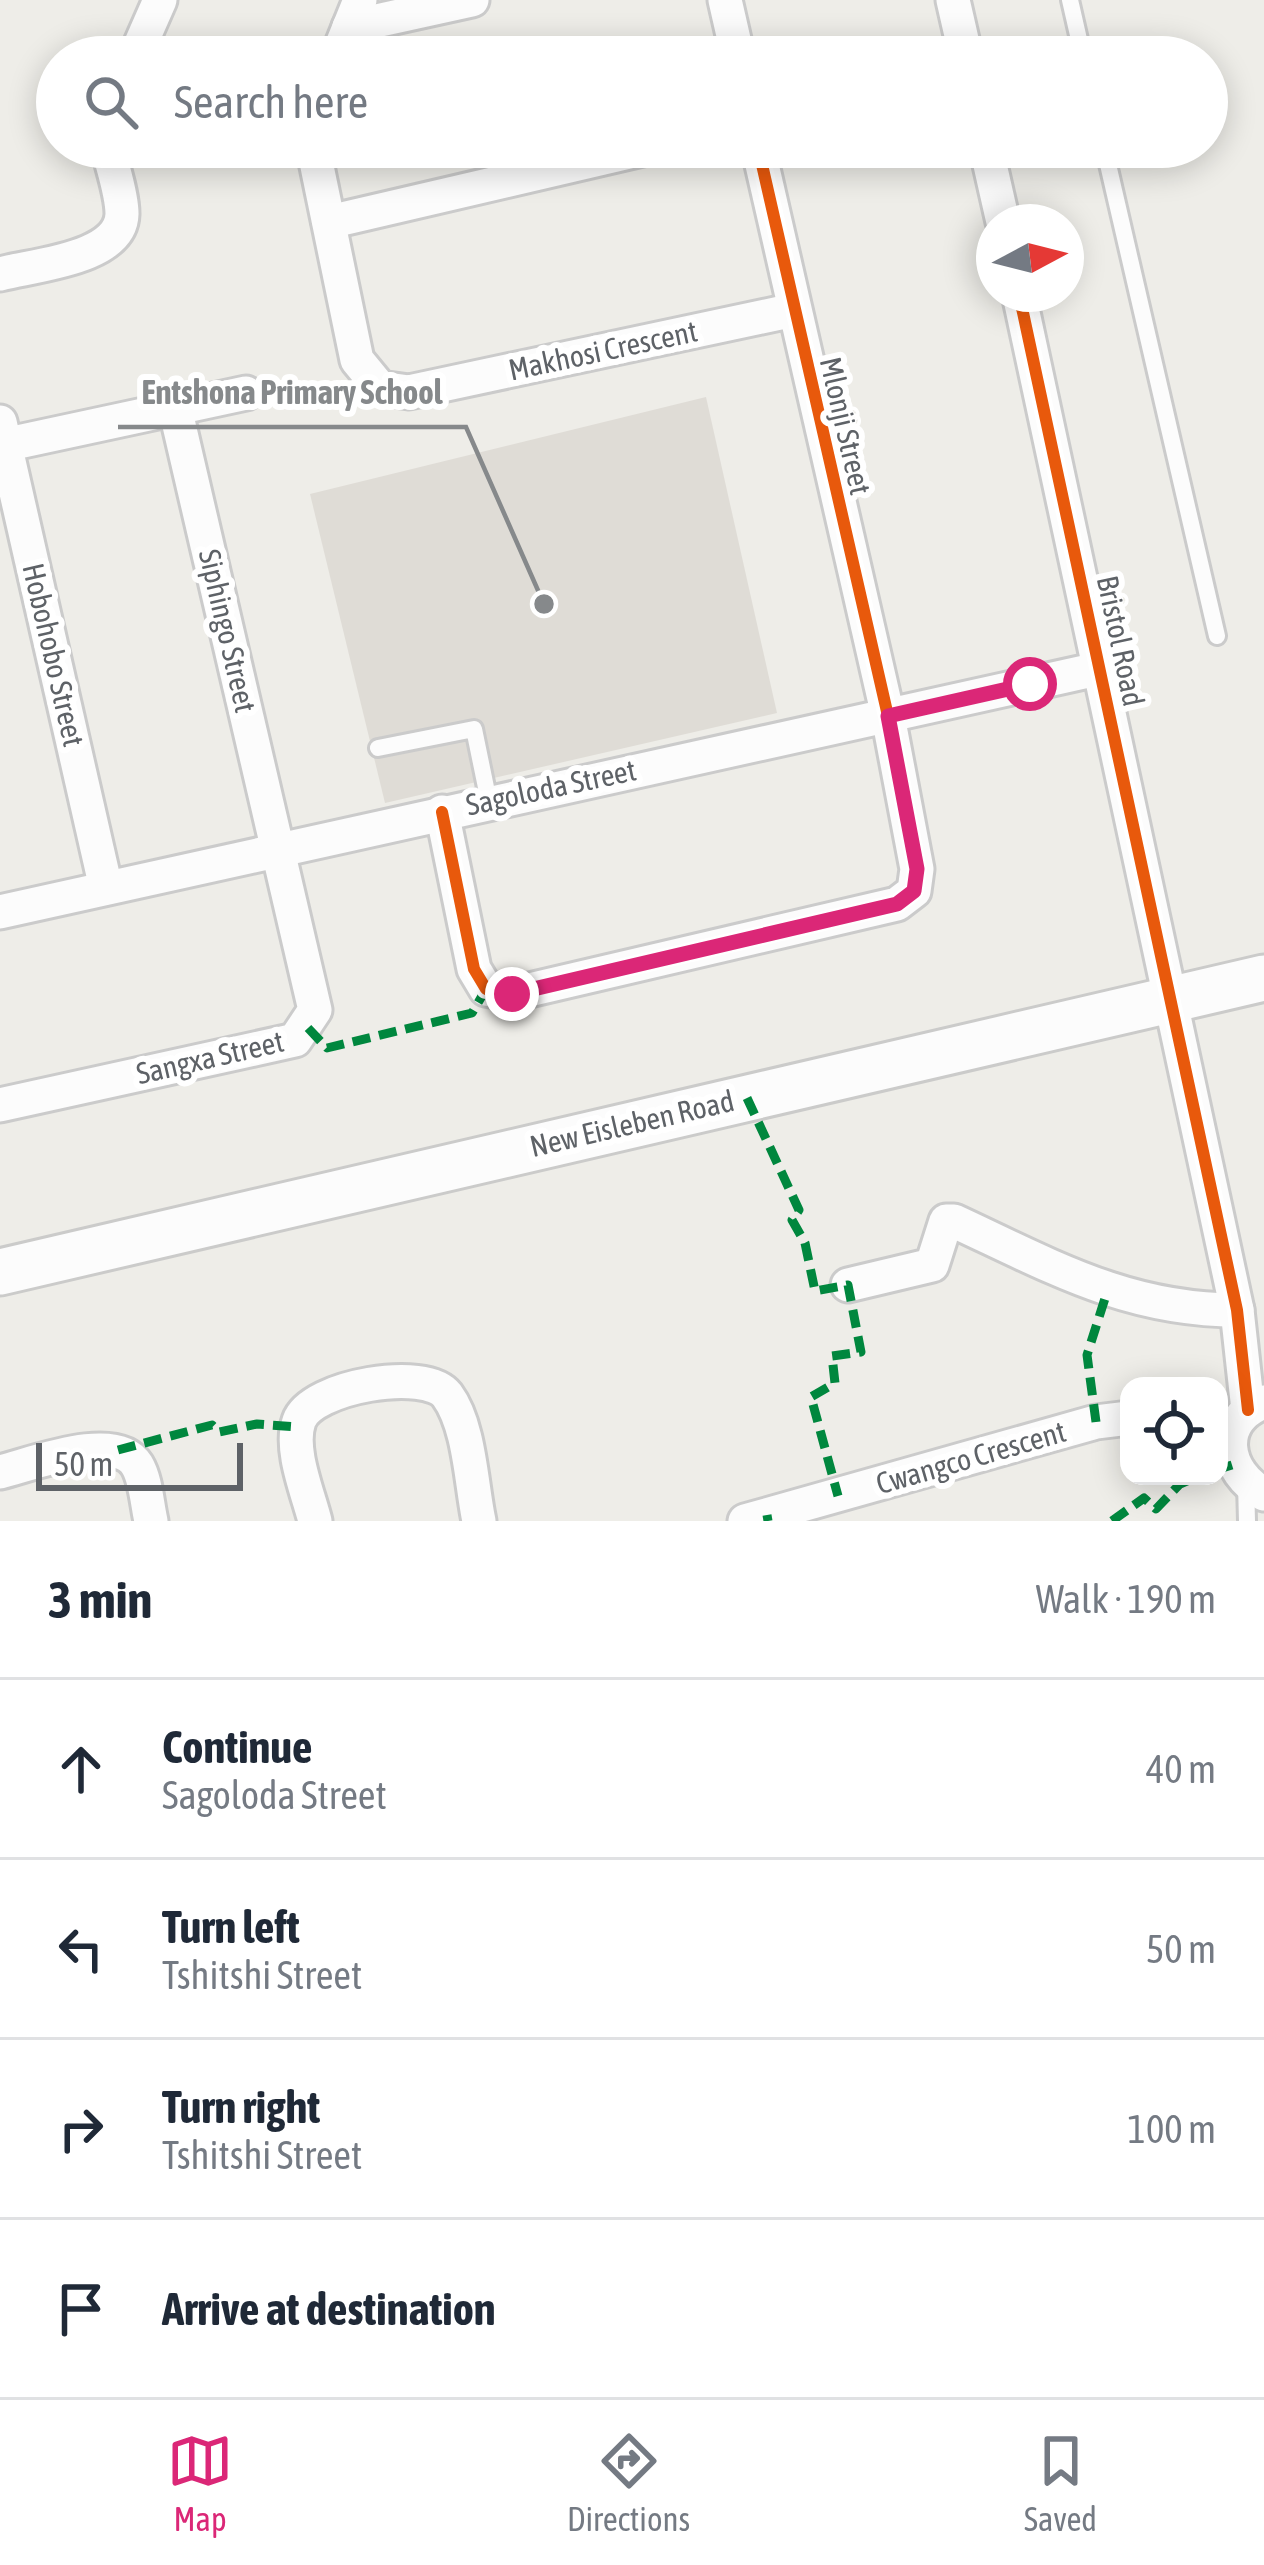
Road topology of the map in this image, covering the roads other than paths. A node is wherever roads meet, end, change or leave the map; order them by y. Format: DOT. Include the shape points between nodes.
graph roads {
  1 [pos="160,0"];
  2 [pos="472,0"];
  3 [pos="725,0"];
  4 [pos="953,0"];
  5 [pos="1070,0"];
  6 [pos="349,28"];
  7 [pos="144,36"];
  8 [pos="733,36"];
  9 [pos="961,36"];
  10 [pos="1078,36"];
  11 [pos="112,168"];
  12 [pos="317,168"];
  13 [pos="561,168"];
  14 [pos="763,168"];
  15 [pos="991,168"];
  16 [pos="1109,168"];
  17 [pos="999,204"];
  18 [pos="329,222"];
  19 [pos="0,274"];
  20 [pos="794,310"];
  21 [pos="1023,312"];
  22 [pos="246,393"];
  23 [pos="176,412"];
  24 [pos="2,434"];
  25 [pos="1217,636"];
  26 [pos="1102,668"];
  27 [pos="888,716"];
  28 [pos="378,748"];
  29 [pos="489,802"];
  30 [pos="442,812"];
  31 [pos="278,850"];
  32 [pos="106,888"];
  33 [pos="0,912"];
  34 [pos="1264,978"];
  35 [pos="1172,999"];
  36 [pos="0,1106"];
  37 [pos="0,1272"];
  38 [pos="848,1285"];
  39 [pos="1240,1323"];
  40 [pos="1264,1366"];
  41 [pos="1242,1412"];
  42 [pos="1120,1419"];
  43 [pos="0,1472"];
  44 [pos="1255,1489"];
  45 [pos="151,1521"];
  46 [pos="315,1521"];
  47 [pos="479,1521"];
  48 [pos="745,1521"];
  49 [pos="1247,1521"];
  1 -- 7 [label="street"];
  2 -- 6 [label="street"];
  3 -- 8 [label="street"];
  4 -- 9 [label="street"];
  5 -- 10 [label="lane"];
  11 -- 19 [label="street" via="122,215 114,237"];
  12 -- 18 [label="street, Makhosi Crescent"];
  13 -- 18 [label="street"];
  14 -- 20 [label="street, Mlonji Street"];
  15 -- 17 [label="street"];
  16 -- 25 [label="lane"];
  18 -- 20 [label="street, Makhosi Crescent" via="357,360 367,379 395,393"];
  20 -- 27 [label="street, Mlonji Street"];
  21 -- 26 [label="street, Bristol Road"];
  22 -- 23 [label="street"];
  23 -- 24 [label="street"];
  23 -- 31 [label="street, Siphingo Street"];
  24 -- 32 [label="street, Hobohobo Street"];
  26 -- 27 [label="street, Sagoloda Street"];
  26 -- 35 [label="street, Bristol Road"];
  27 -- 29 [label="street, Sagoloda Street"];
  27 -- 30 [label="street, Mlonji Street" via="917,869 914,891 897,904 512,994 487,988 473,970"];
  28 -- 29 [label="lane" via="474,729"];
  29 -- 30 [label="street, Sagoloda Street"];
  30 -- 31 [label="street, Sagoloda Street"];
  31 -- 32 [label="street, Sagoloda Street"];
  31 -- 36 [label="street, Sangxa Street" via="315,1010 296,1040"];
  32 -- 33 [label="street, Sagoloda Street"];
  34 -- 35 [label="main road, New Eisleben Road"];
  35 -- 37 [label="main road, New Eisleben Road"];
  35 -- 39 [label="street, Bristol Road"];
  38 -- 39 [label="street" via="932,1265 940,1230 954,1221 1107,1292"];
  39 -- 40 [label="street"];
  39 -- 41 [label="street, Bristol Road"];
  41 -- 44 [label="street, Bristol Road" via="1229,1449"];
  42 -- 48 [label="street, Cwangco Crescent"];
  43 -- 45 [label="street" via="118,1450 137,1464"];
  44 -- 49 [label="lane"];
  46 -- 47 [label="street" via="297,1445 305,1406 321,1395 425,1381 444,1391 456,1413"];
}
